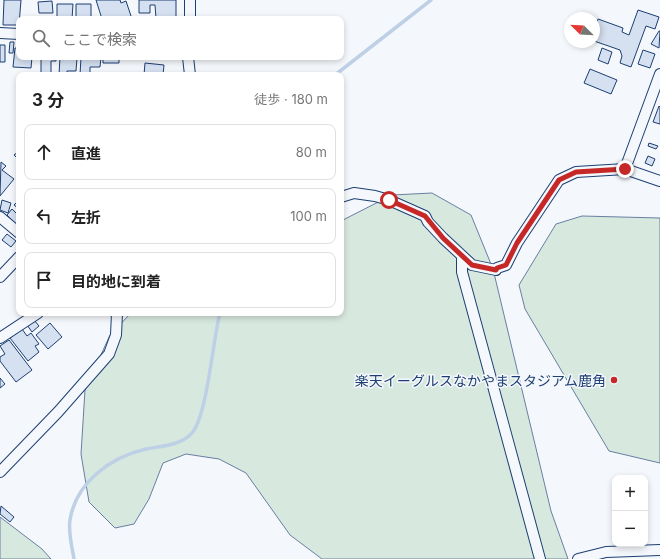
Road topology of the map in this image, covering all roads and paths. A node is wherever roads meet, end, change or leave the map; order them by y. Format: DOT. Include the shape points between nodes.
graph roads {
  1 [pos="190,0"];
  2 [pos="190,16"];
  3 [pos="0,33"];
  4 [pos="16,34"];
  5 [pos="188,60"];
  6 [pos="184,72"];
  7 [pos="190,72"];
  8 [pos="660,74"];
  9 [pos="625,169"];
  10 [pos="660,180"];
  11 [pos="344,197"];
  12 [pos="0,217"];
  13 [pos="16,230"];
  14 [pos="462,256"];
  15 [pos="16,260"];
  16 [pos="0,277"];
  17 [pos="33,316"];
  18 [pos="118,316"];
  19 [pos="0,338"];
  20 [pos="0,472"];
  21 [pos="660,550"];
  22 [pos="540,559"];
  23 [pos="578,559"];
  1 -- 2 [label="street"];
  3 -- 4 [label="street"];
  5 -- 6 [label="street"];
  5 -- 7 [label="street"];
  8 -- 9 [label="street"];
  9 -- 10 [label="street"];
  9 -- 14 [label="street" via="576,172 559,180 517,243 506,265 496,270 472,265"];
  11 -- 14 [label="street" via="354,193 375,196 425,216"];
  12 -- 13 [label="street"];
  14 -- 22 [label="street" via="462,272"];
  15 -- 16 [label="street"];
  17 -- 19 [label="street"];
  18 -- 20 [label="street" via="116,335 109,354"];
  21 -- 23 [label="street" via="606,552"];
}
